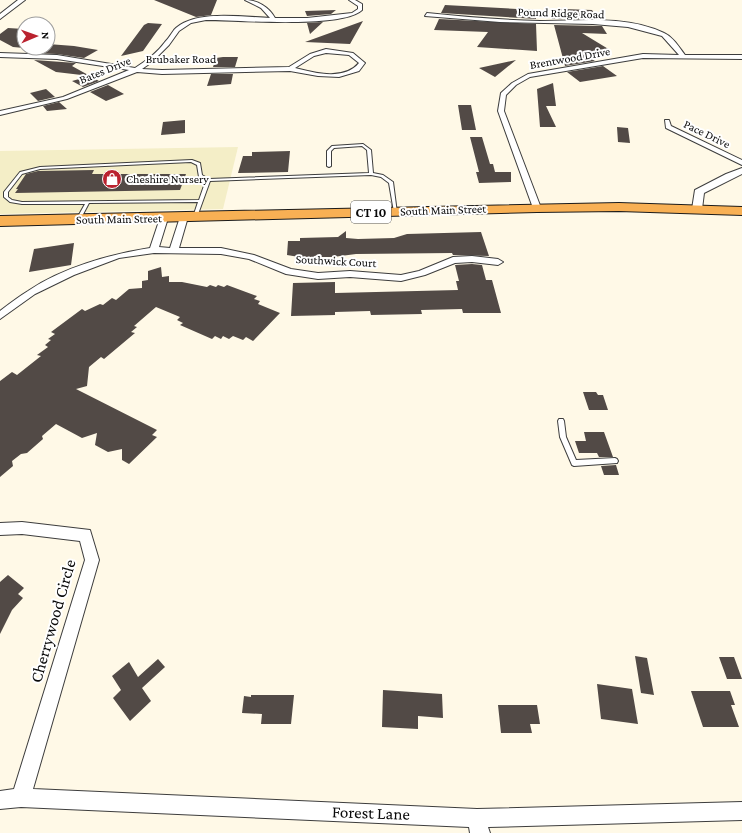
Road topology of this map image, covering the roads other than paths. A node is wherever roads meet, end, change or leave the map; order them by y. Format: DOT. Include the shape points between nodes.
graph roads {
  1 [pos="22,0"];
  2 [pos="247,0"];
  3 [pos="351,0"];
  4 [pos="427,15"];
  5 [pos="0,17"];
  6 [pos="273,20"];
  7 [pos="0,55"];
  8 [pos="683,56"];
  9 [pos="742,57"];
  10 [pos="290,69"];
  11 [pos="136,70"];
  12 [pos="0,113"];
  13 [pos="667,121"];
  14 [pos="742,163"];
  15 [pos="329,166"];
  16 [pos="742,171"];
  17 [pos="371,174"];
  18 [pos="208,180"];
  19 [pos="201,201"];
  20 [pos="88,202"];
  21 [pos="537,208"];
  22 [pos="697,209"];
  23 [pos="742,211"];
  24 [pos="396,212"];
  25 [pos="190,217"];
  26 [pos="164,218"];
  27 [pos="78,220"];
  28 [pos="0,221"];
  29 [pos="174,249"];
  30 [pos="154,250"];
  31 [pos="498,262"];
  32 [pos="0,316"];
  33 [pos="560,421"];
  34 [pos="615,461"];
  35 [pos="0,529"];
  36 [pos="21,798"];
  37 [pos="0,800"];
  38 [pos="742,811"];
  39 [pos="478,825"];
  1 -- 5 [label="street"];
  2 -- 6 [label="street" via="261,6 271,14"];
  3 -- 6 [label="street, Bates Drive" via="360,5 360,10 354,14 307,20"];
  4 -- 8 [label="street, Pound Ridge Road" via="644,27 670,39"];
  6 -- 11 [label="street, Bates Drive" via="206,18 189,22 177,30 161,50"];
  7 -- 11 [label="street, Brubaker Road" via="57,57"];
  8 -- 9 [label="street, Brentwood Drive"];
  8 -- 21 [label="street, Brentwood Drive" via="643,56 528,76 503,94 501,110"];
  10 -- 10 [label="street, Brubaker Road" via="332,76 348,73 359,68 362,63 358,57 349,53 326,51 312,55"];
  10 -- 11 [label="street, Brubaker Road" via="162,72"];
  11 -- 12 [label="street, Bates Drive" via="65,98"];
  13 -- 14 [label="street, Pace Drive" via="668,127"];
  15 -- 17 [label="lane" via="329,151 333,147 363,145 369,150"];
  16 -- 22 [label="street" via="699,192"];
  17 -- 18 [label="lane"];
  17 -- 24 [label="lane" via="382,176 391,182"];
  18 -- 19 [label="lane"];
  18 -- 20 [label="lane" via="200,176 199,164 192,161 102,164 28,170 21,173 6,192 6,197 11,201 22,203"];
  19 -- 20 [label="lane"];
  19 -- 25 [label="lane"];
  20 -- 27 [label="lane"];
  21 -- 22 [label="highway, South Main Street / CT 10"];
  21 -- 24 [label="highway, South Main Street / CT 10"];
  22 -- 23 [label="highway, South Main Street / CT 10"];
  24 -- 25 [label="highway, South Main Street / CT 10"];
  25 -- 26 [label="highway, South Main Street / CT 10"];
  25 -- 29 [label="street"];
  26 -- 27 [label="highway, South Main Street / CT 10"];
  26 -- 30 [label="street"];
  27 -- 28 [label="highway, South Main Street / CT 10"];
  29 -- 30 [label="street, Southwick Court"];
  29 -- 31 [label="street, Southwick Court" via="222,251 251,257 289,272 318,276 350,274 401,278 422,273 453,260"];
  30 -- 32 [label="street, Southwick Court" via="117,256 72,273 32,292"];
  33 -- 34 [label="lane" via="563,437 574,464"];
  35 -- 36 [label="street, Cherrywood Circle" via="22,528 85,535 92,560"];
  36 -- 37 [label="street, Forest Lane"];
  36 -- 39 [label="street, Forest Lane"];
  38 -- 39 [label="street, Forest Lane"];
}
